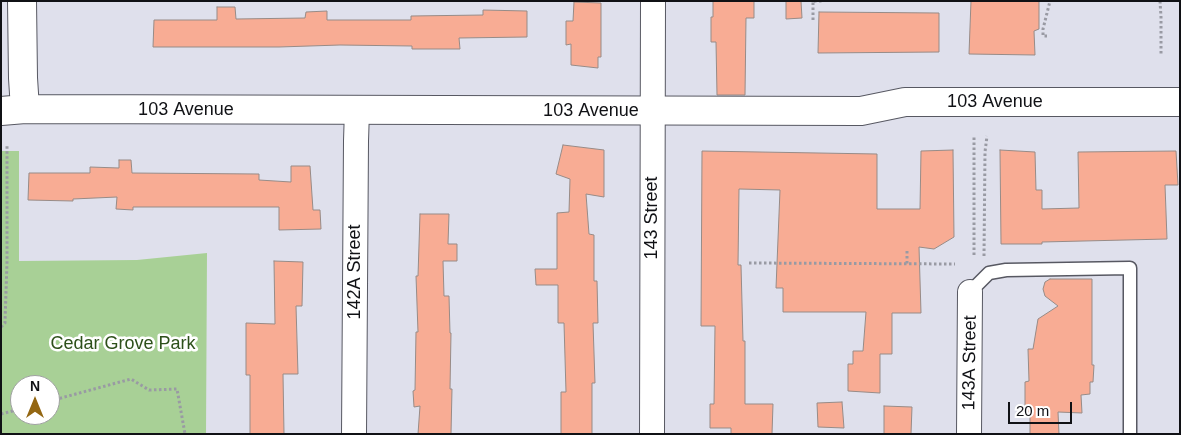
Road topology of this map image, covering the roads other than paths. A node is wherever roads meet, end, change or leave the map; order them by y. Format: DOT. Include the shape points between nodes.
graph roads {
  1 [pos="22,1"];
  2 [pos="653,1"];
  3 [pos="1180,102"];
  4 [pos="13,110"];
  5 [pos="358,110"];
  6 [pos="653,111"];
  7 [pos="970,292"];
  8 [pos="354,434"];
  9 [pos="652,434"];
  10 [pos="969,434"];
  11 [pos="1130,434"];
  1 -- 4 [label="street" via="23,78"];
  2 -- 6 [label="street, 143 Street"];
  3 -- 6 [label="street, 103 Avenue" via="904,102 861,112"];
  4 -- 5 [label="street, 103 Avenue"];
  5 -- 6 [label="street, 103 Avenue"];
  5 -- 8 [label="street, 142A Street"];
  6 -- 9 [label="street, 143 Street"];
  7 -- 10 [label="street, 143A Street"];
  7 -- 11 [label="lane" via="988,272 1130,268"];
}
